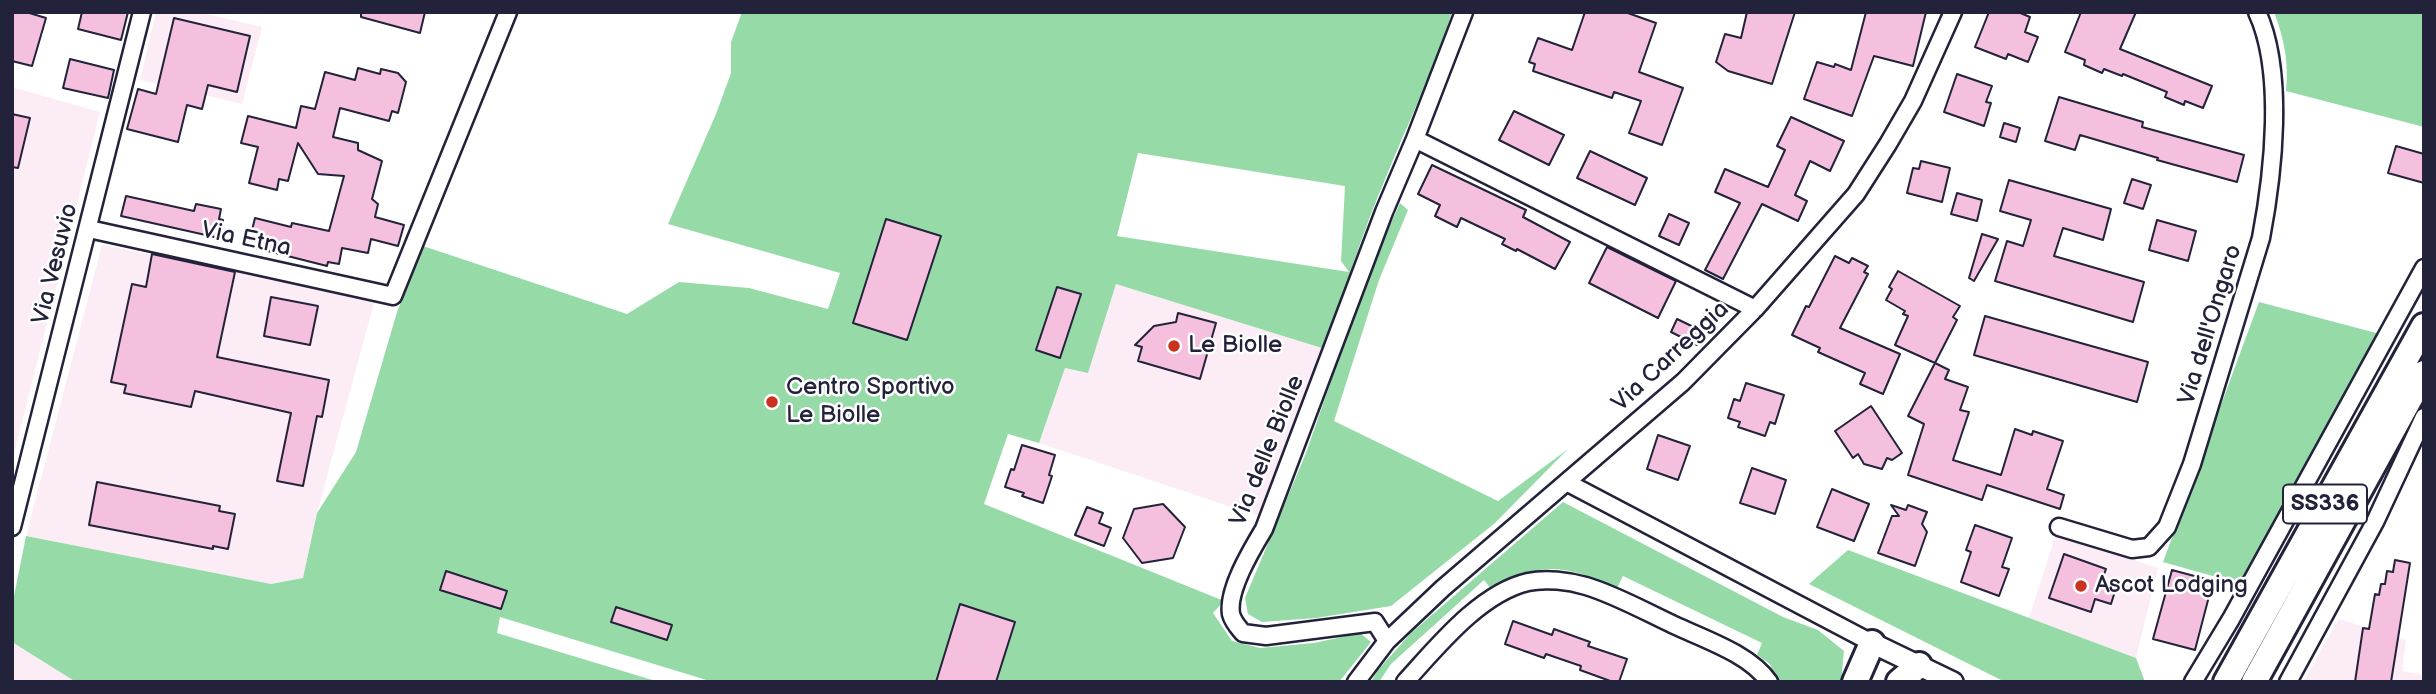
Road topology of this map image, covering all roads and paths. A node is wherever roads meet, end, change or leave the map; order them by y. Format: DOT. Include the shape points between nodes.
graph roads {
  1 [pos="142,12"];
  2 [pos="508,12"];
  3 [pos="1464,12"];
  4 [pos="1953,12"];
  5 [pos="2258,12"];
  6 [pos="1415,139"];
  7 [pos="89,229"];
  8 [pos="2424,268"];
  9 [pos="1755,309"];
  10 [pos="2424,326"];
  11 [pos="2424,373"];
  12 [pos="2424,417"];
  13 [pos="1568,483"];
  14 [pos="12,527"];
  15 [pos="2059,527"];
  16 [pos="1387,641"];
  17 [pos="1872,643"];
  18 [pos="1919,665"];
  19 [pos="1356,682"];
  20 [pos="1405,682"];
  21 [pos="1769,682"];
  22 [pos="1855,682"];
  23 [pos="1899,682"];
  24 [pos="1953,682"];
  25 [pos="2193,682"];
  26 [pos="2226,682"];
  27 [pos="2254,682"];
  28 [pos="2288,682"];
  1 -- 7 [label="street, Via Vesuvio"];
  2 -- 7 [label="street, Via Etna" via="393,296"];
  3 -- 6 [label="street, Via delle Biolle"];
  4 -- 9 [label="street, Via Carreggia" via="1913,101 1862,184"];
  5 -- 15 [label="street, Via dell'Ongaro" via="2274,102 2267,209 2192,464 2167,527 2149,547 2132,549"];
  6 -- 9 [label="street"];
  6 -- 16 [label="street, Via delle Biolle" via="1264,529 1242,566 1231,612 1243,633 1266,636 1375,622"];
  7 -- 14 [label="street, Via Vesuvio"];
  8 -- 25 [label="street"];
  9 -- 13 [label="street, Via Carreggia" via="1683,382"];
  10 -- 26 [label="highway, SS336"];
  11 -- 27 [label="highway, SS336"];
  12 -- 28 [label="street" via="2375,522"];
  13 -- 16 [label="street, Via Carreggia"];
  13 -- 17 [label="street"];
  16 -- 19 [label="street, Via Carreggia"];
  17 -- 18 [label="street"];
  17 -- 22 [label="highway"];
  18 -- 23 [label="highway"];
  18 -- 24 [label="street"];
  20 -- 21 [label="street" via="1455,626 1502,592 1529,581 1588,586 1712,642 1760,670"];
}
